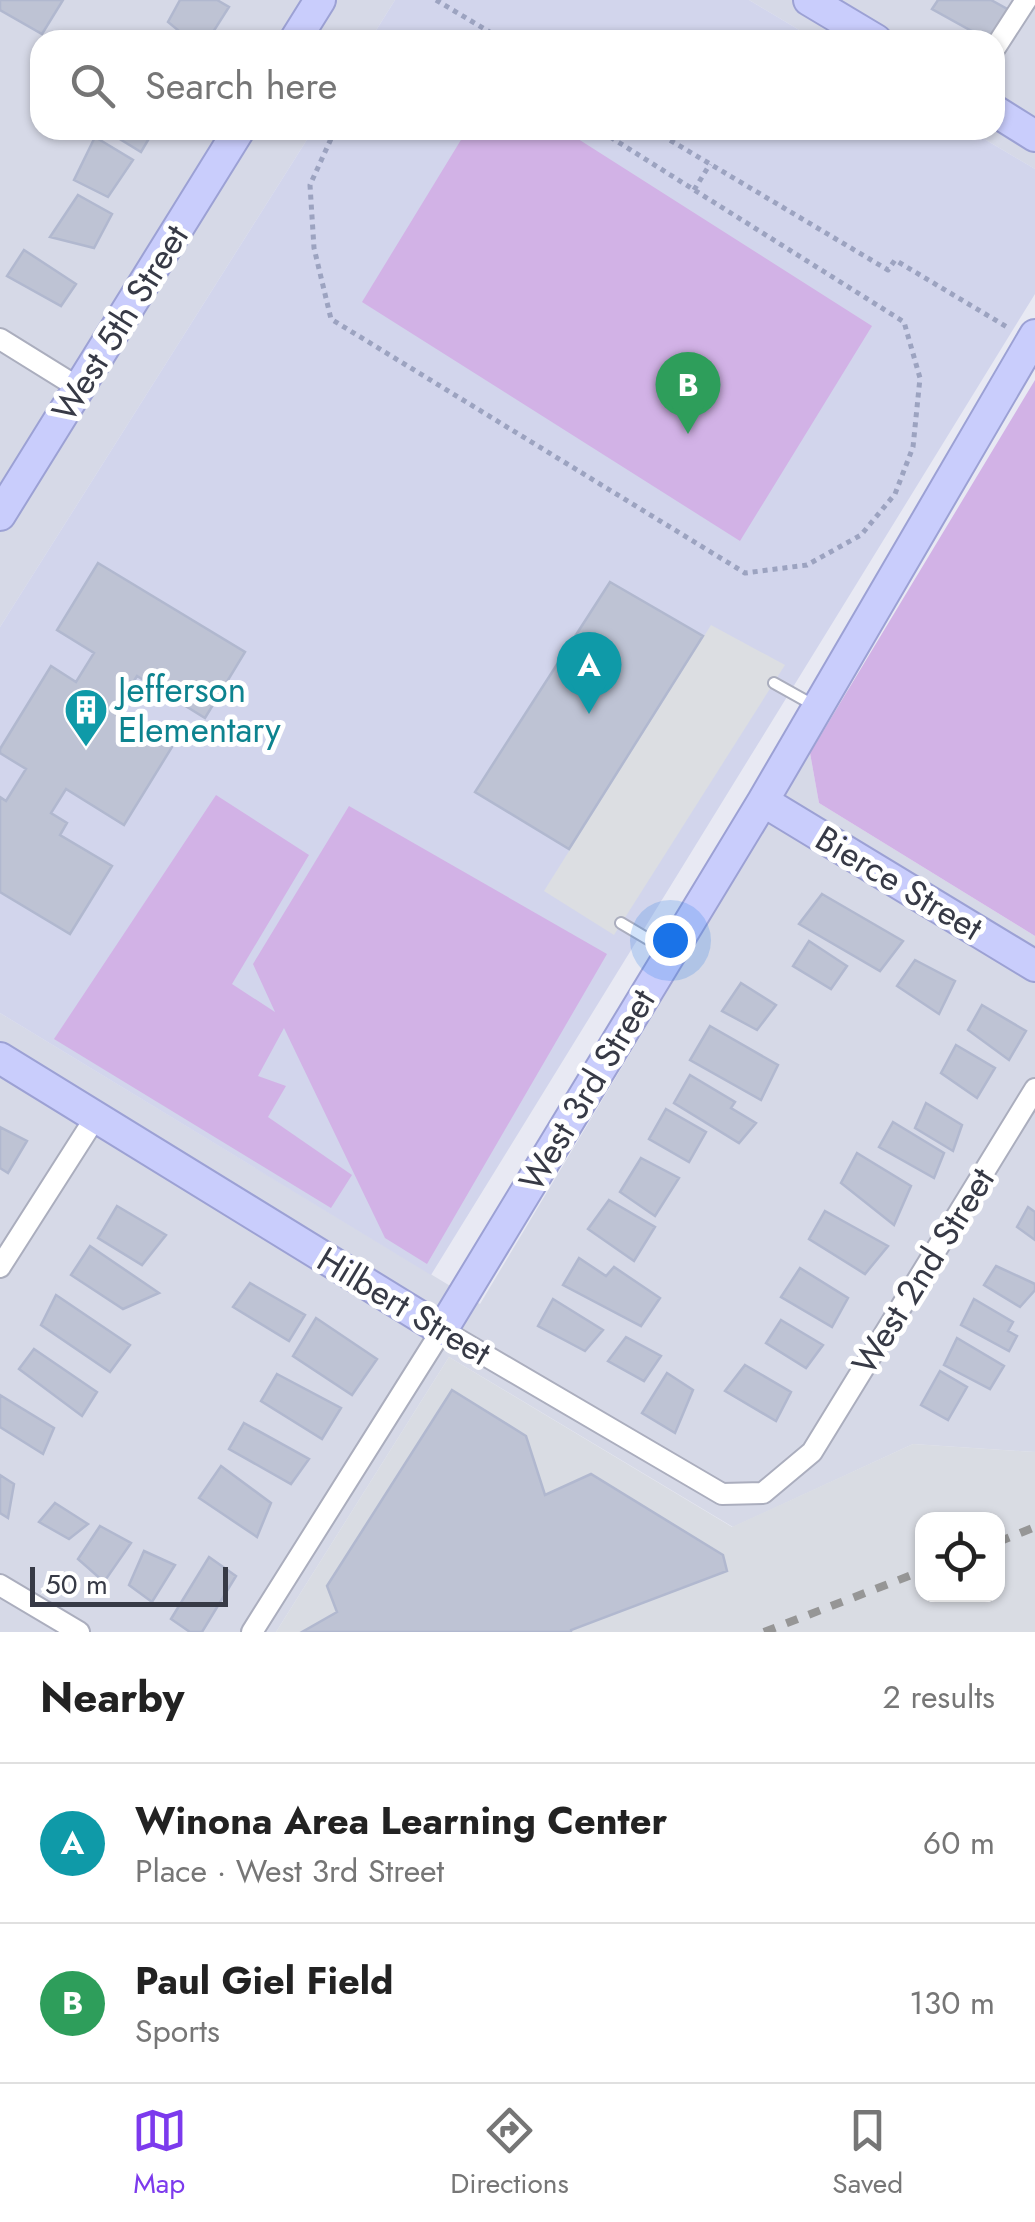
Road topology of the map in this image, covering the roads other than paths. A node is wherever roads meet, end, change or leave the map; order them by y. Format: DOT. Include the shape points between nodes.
graph roads {
  1 [pos="320,0"];
  2 [pos="809,0"];
  3 [pos="1026,0"];
  4 [pos="301,30"];
  5 [pos="859,30"];
  6 [pos="1005,33"];
  7 [pos="1005,118"];
  8 [pos="1035,136"];
  9 [pos="234,140"];
  10 [pos="0,338"];
  11 [pos="1033,338"];
  12 [pos="79,388"];
  13 [pos="0,515"];
  14 [pos="774,682"];
  15 [pos="818,708"];
  16 [pos="763,801"];
  17 [pos="621,923"];
  18 [pos="671,952"];
  19 [pos="1035,966"];
  20 [pos="0,1058"];
  21 [pos="1035,1090"];
  22 [pos="98,1116"];
  23 [pos="0,1267"];
  24 [pos="442,1330"];
  25 [pos="812,1452"];
  26 [pos="0,1585"];
  27 [pos="79,1632"];
  28 [pos="252,1632"];
  1 -- 4 [label="street"];
  2 -- 5 [label="street"];
  3 -- 6 [label="street"];
  7 -- 8 [label="street"];
  9 -- 12 [label="street, West 5th Street"];
  10 -- 12 [label="street"];
  11 -- 15 [label="street, West 3rd Street"];
  12 -- 13 [label="street, West 5th Street"];
  14 -- 15 [label="lane"];
  15 -- 16 [label="street, West 3rd Street"];
  16 -- 18 [label="street, West 3rd Street"];
  16 -- 19 [label="street, Bierce Street"];
  17 -- 18 [label="lane"];
  18 -- 24 [label="street, West 3rd Street"];
  20 -- 22 [label="street, Hilbert Street"];
  21 -- 25 [label="street, West 2nd Street"];
  22 -- 23 [label="street"];
  22 -- 24 [label="street, Hilbert Street"];
  24 -- 25 [label="street, Hilbert Street" via="722,1494 763,1493"];
  24 -- 28 [label="street, West 3rd Street"];
  26 -- 27 [label="street"];
}
